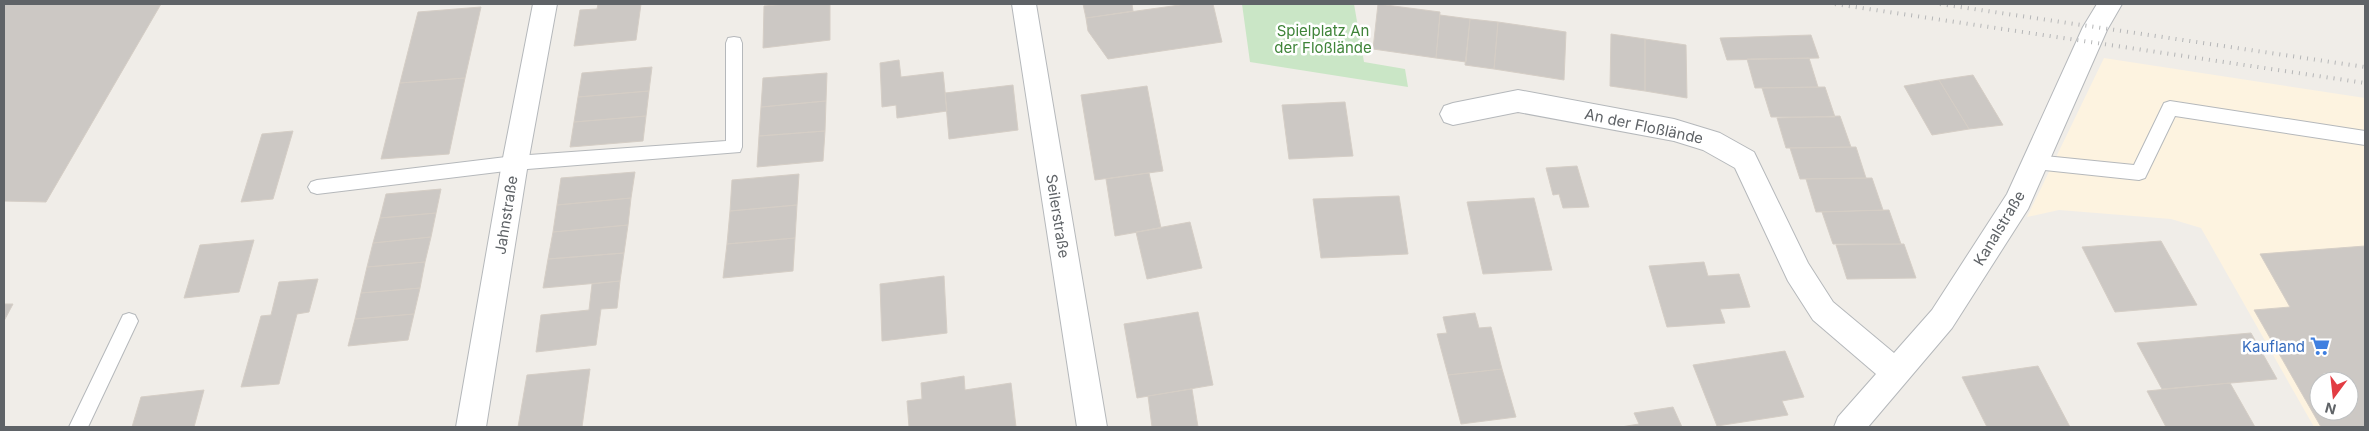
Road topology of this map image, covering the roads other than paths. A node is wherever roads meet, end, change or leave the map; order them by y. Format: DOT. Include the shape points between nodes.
graph roads {
  1 [pos="545,4"];
  2 [pos="1024,4"];
  3 [pos="2110,4"];
  4 [pos="734,44"];
  5 [pos="1453,114"];
  6 [pos="2365,138"];
  7 [pos="2035,162"];
  8 [pos="514,163"];
  9 [pos="317,186"];
  10 [pos="129,321"];
  11 [pos="1897,372"];
  12 [pos="78,427"];
  13 [pos="471,427"];
  14 [pos="1092,427"];
  15 [pos="1849,427"];
  1 -- 8 [label="street, Jahnstraße"];
  2 -- 14 [label="street, Seilerstraße"];
  3 -- 7 [label="street, Kanalstraße" via="2096,27"];
  4 -- 8 [label="lane" via="734,147"];
  5 -- 11 [label="street, An der Floßlände" via="1518,101 1674,130 1711,141 1745,160 1798,272 1823,310"];
  6 -- 7 [label="lane" via="2170,108 2139,173"];
  7 -- 11 [label="street, Kanalstraße" via="2018,201 1942,318"];
  8 -- 9 [label="lane"];
  8 -- 13 [label="street, Jahnstraße"];
  10 -- 12 [label="lane"];
  11 -- 15 [label="street, Kanalstraße"];
}
